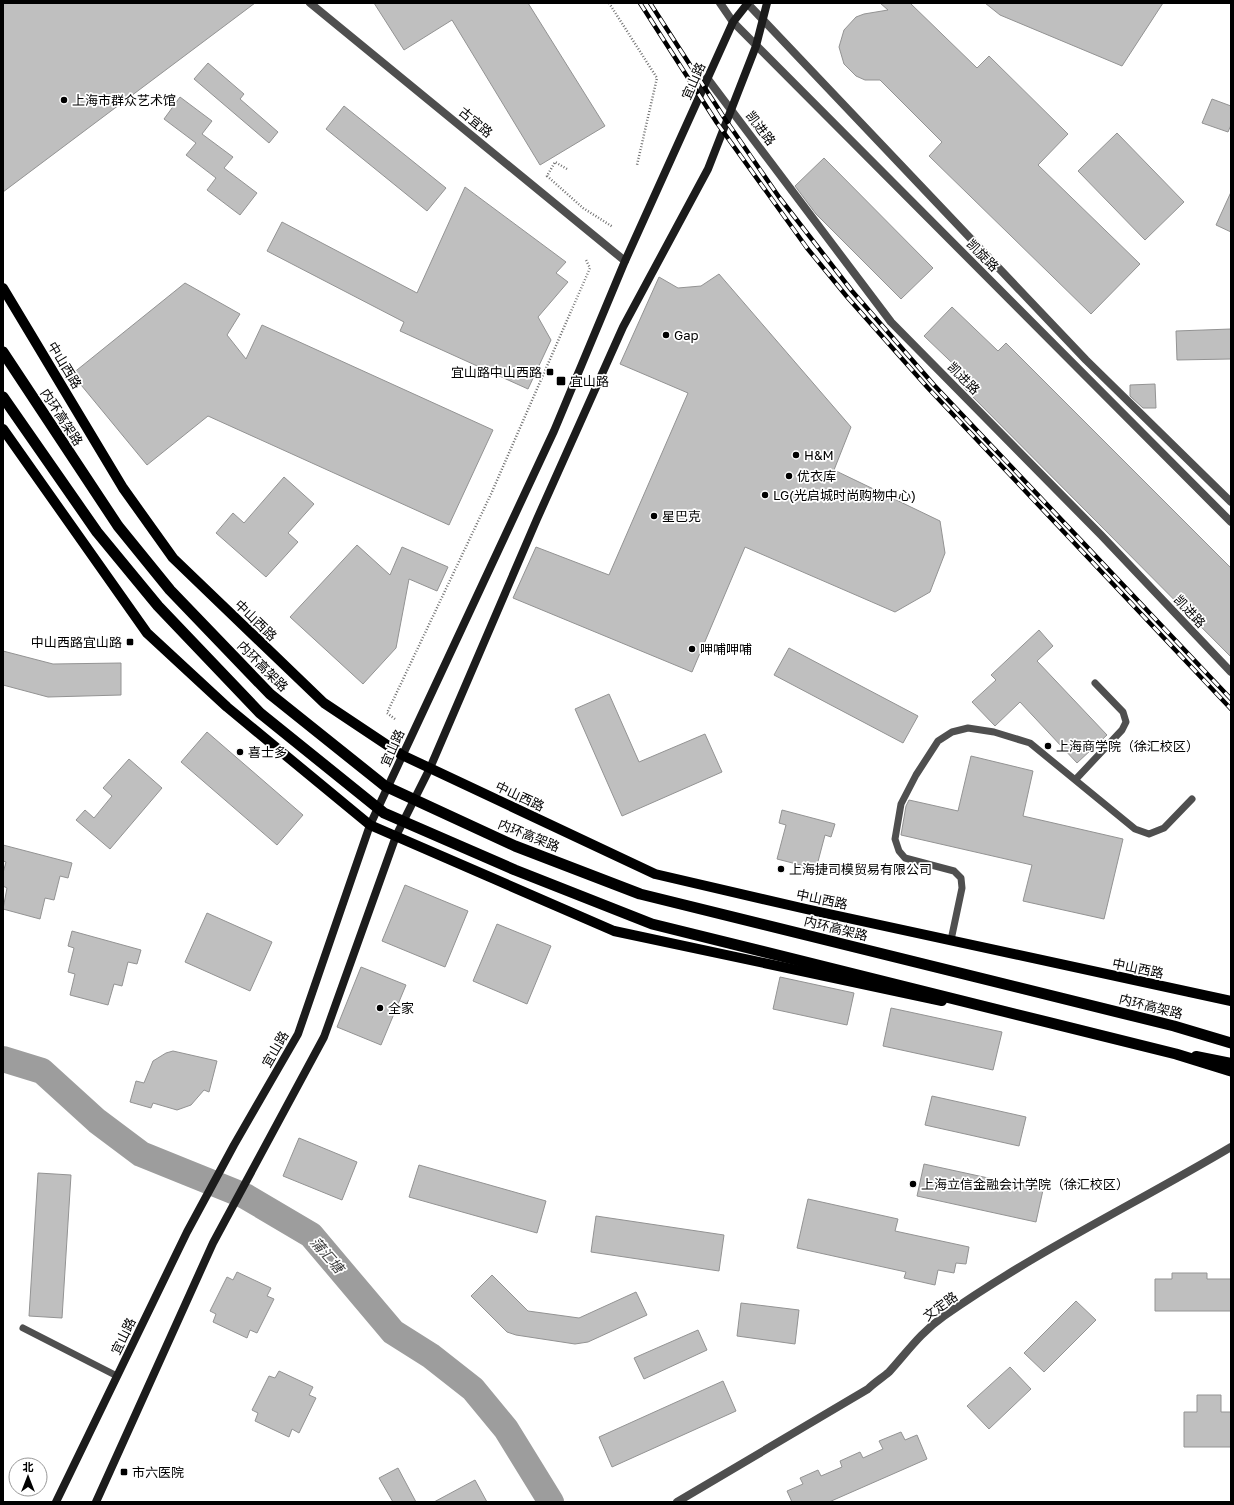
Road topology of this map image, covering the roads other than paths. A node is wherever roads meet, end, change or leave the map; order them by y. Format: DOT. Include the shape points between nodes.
graph roads {
  1 [pos="310,3"];
  2 [pos="720,3"];
  3 [pos="747,3"];
  4 [pos="767,3"];
  5 [pos="763,20"];
  6 [pos="733,22"];
  7 [pos="756,46"];
  8 [pos="707,78"];
  9 [pos="732,110"];
  10 [pos="625,262"];
  11 [pos="3,288"];
  12 [pos="3,352"];
  13 [pos="3,397"];
  14 [pos="3,429"];
  15 [pos="1231,502"];
  16 [pos="1231,522"];
  17 [pos="1231,672"];
  18 [pos="1096,683"];
  19 [pos="402,755"];
  20 [pos="430,768"];
  21 [pos="1076,779"];
  22 [pos="1192,799"];
  23 [pos="370,825"];
  24 [pos="396,836"];
  25 [pos="951,940"];
  26 [pos="1231,1001"];
  27 [pos="1231,1043"];
  28 [pos="1231,1063"];
  29 [pos="1231,1071"];
  30 [pos="1231,1147"];
  31 [pos="23,1328"];
  32 [pos="117,1376"];
  33 [pos="56,1502"];
  34 [pos="96,1502"];
  35 [pos="677,1502"];
  1 -- 10 [label="street, 古宜路"];
  2 -- 6 [label="street, 凯旋路"];
  3 -- 5 [label="street, 凯旋路"];
  3 -- 6 [label="main road, 宜山路"];
  4 -- 5 [label="main road"];
  5 -- 7 [label="main road"];
  5 -- 15 [label="street, 凯旋路" via="1086,360"];
  6 -- 7 [label="street, 凯旋路"];
  6 -- 8 [label="main road, 宜山路"];
  7 -- 9 [label="main road"];
  7 -- 16 [label="street, 凯旋路"];
  8 -- 9 [label="street, 凯进路"];
  8 -- 10 [label="main road, 宜山路"];
  9 -- 17 [label="street, 凯进路" via="892,322"];
  9 -- 20 [label="main road" via="708,169 623,327"];
  10 -- 19 [label="main road, 宜山路" via="554,431"];
  11 -- 19 [label="main road, 中山西路" via="123,488 173,558 324,703"];
  12 -- 27 [label="highway, 内环高架路" via="118,526 170,590 270,694 385,786 514,846 640,894 1174,1026"];
  13 -- 29 [label="highway" via="97,532 158,606 260,713 384,813 515,870 652,924 1176,1054"];
  14 -- 23 [label="main road" via="147,633 227,707"];
  18 -- 21 [label="lane" via="1124,712 1126,722 1122,730"];
  19 -- 20 [label="main road, 中山西路"];
  19 -- 23 [label="main road, 宜山路"];
  20 -- 24 [label="main road"];
  20 -- 25 [label="main road, 中山西路" via="655,874"];
  21 -- 22 [label="lane" via="1135,829 1149,834 1164,828"];
  21 -- 25 [label="lane" via="1030,743 994,732 968,728 952,732 938,741 901,804 895,838 899,852 905,858 954,871 962,878"];
  23 -- 24 [label="main road"];
  23 -- 32 [label="main road, 宜山路" via="298,1034 187,1232"];
  24 -- 28 [label="main road" via="614,931"];
  24 -- 34 [label="main road" via="324,1037 213,1243"];
  25 -- 26 [label="main road, 中山西路"];
  30 -- 35 [label="street, 文定路" via="1061,1241 1015,1270 943,1317 922,1334 888,1372 868,1389"];
  31 -- 32 [label="lane"];
  32 -- 33 [label="main road, 宜山路"];
}
